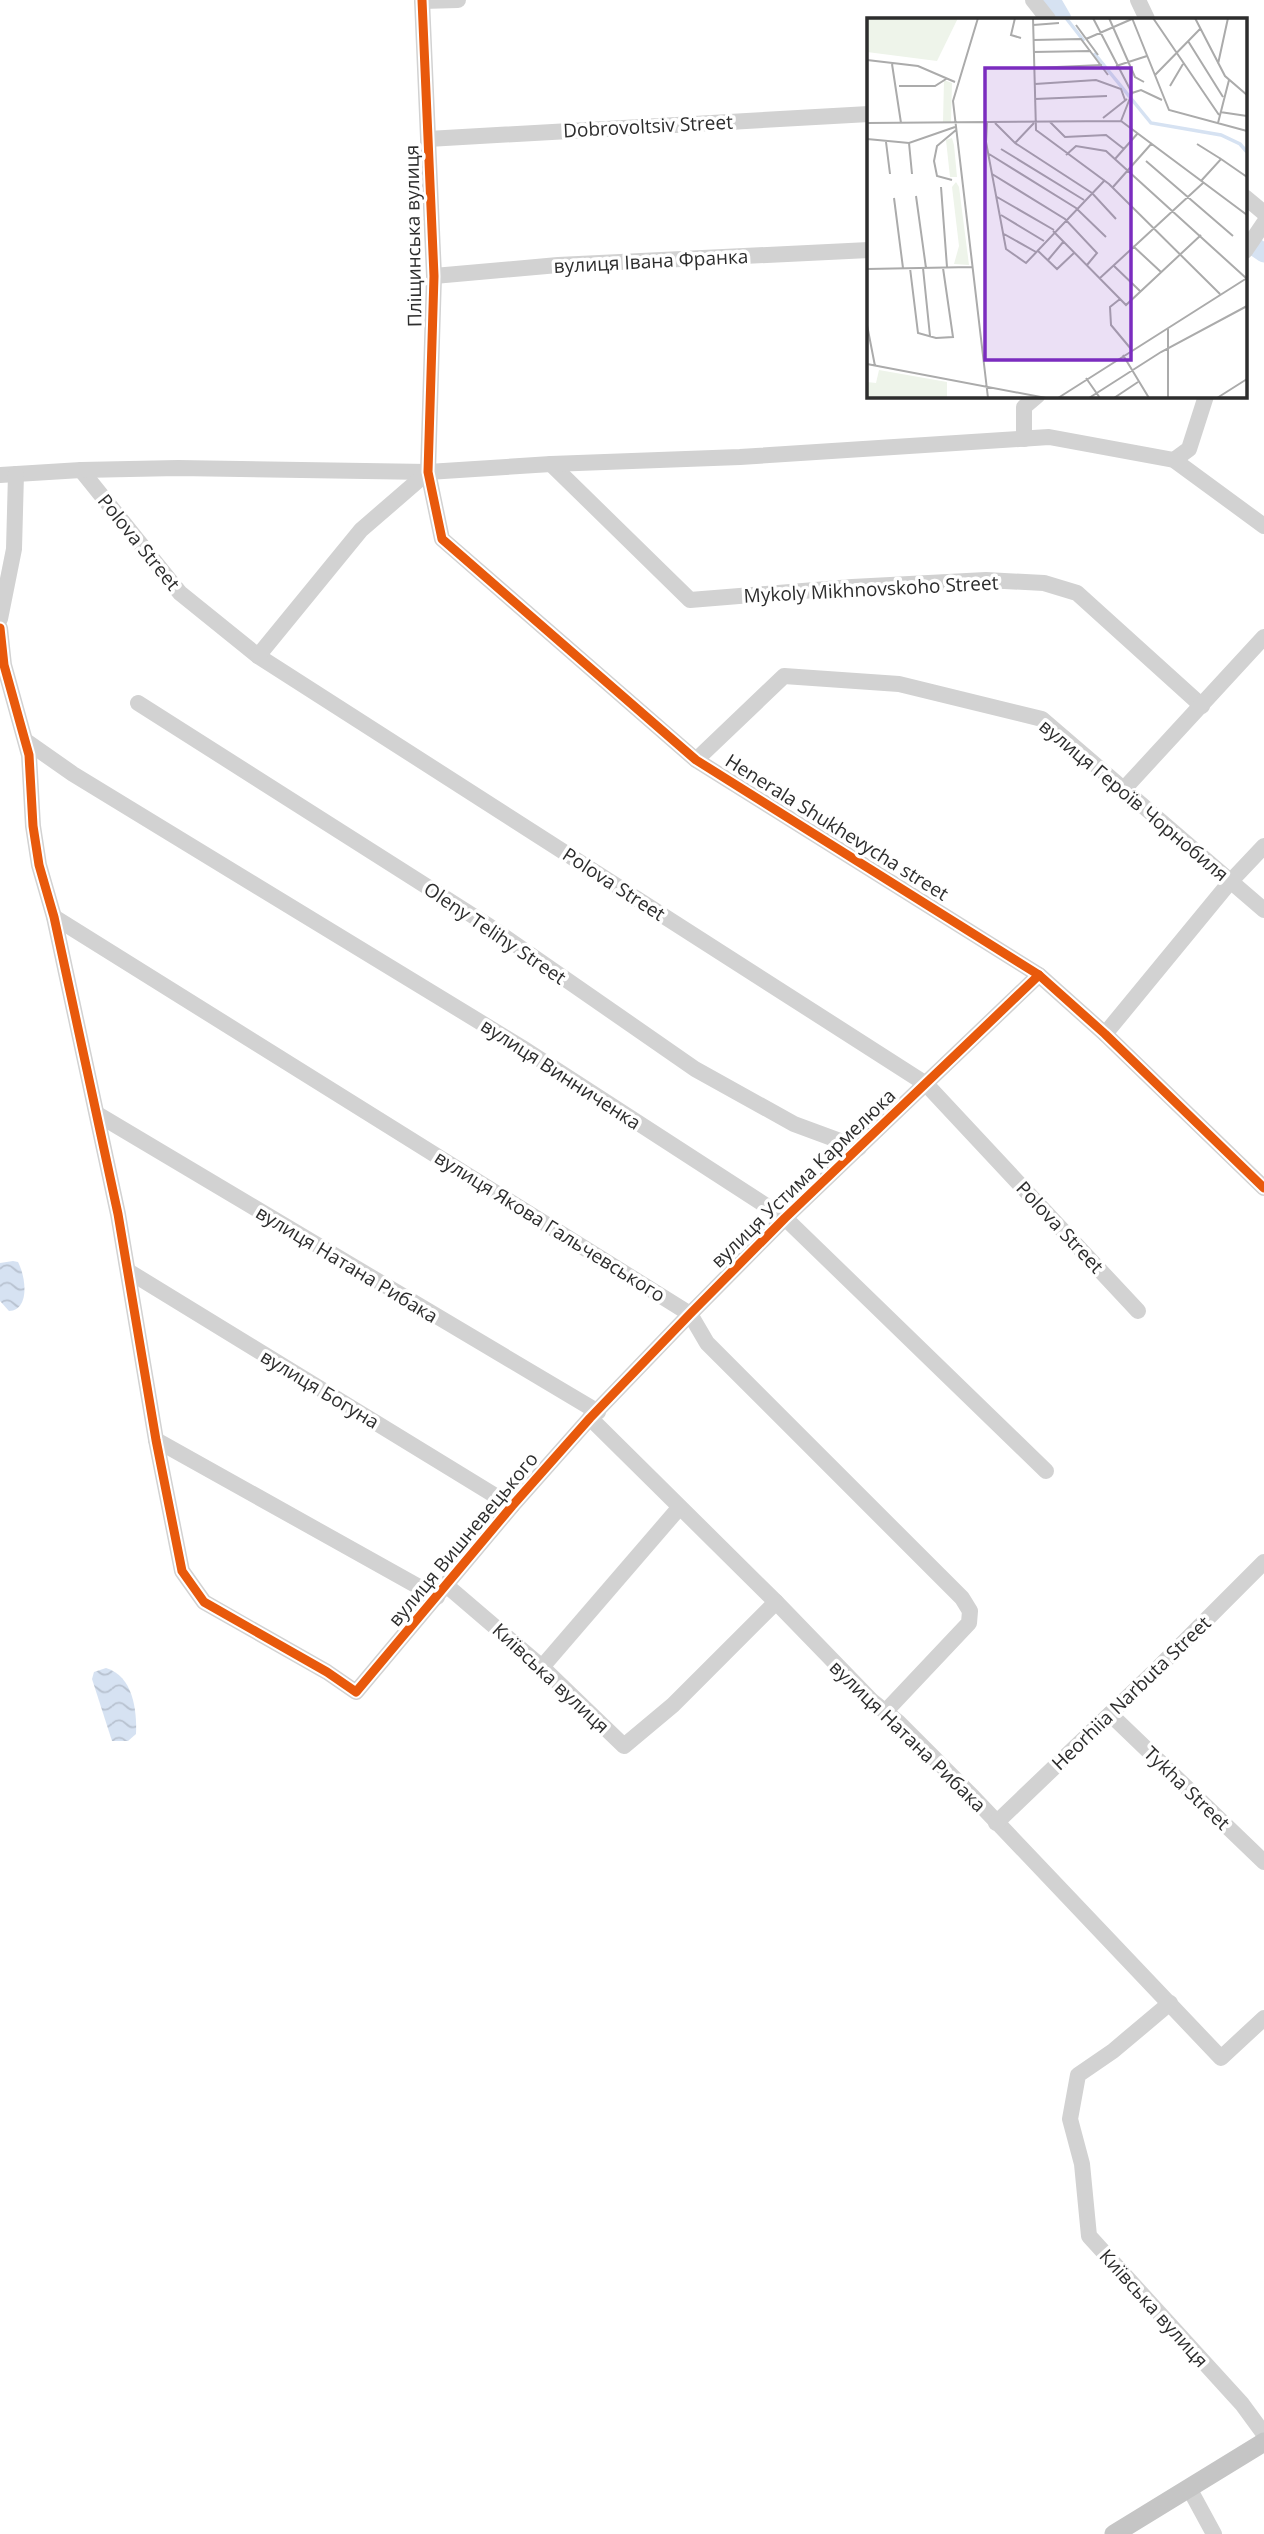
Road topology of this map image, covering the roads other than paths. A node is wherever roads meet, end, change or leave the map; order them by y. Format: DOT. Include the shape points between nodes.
graph roads {
  1 [pos="458,0"];
  2 [pos="1033,0"];
  3 [pos="1138,0"];
  4 [pos="422,1"];
  5 [pos="1047,18"];
  6 [pos="1147,18"];
  7 [pos="867,114"];
  8 [pos="428,139"];
  9 [pos="1246,198"];
  10 [pos="1264,213"];
  11 [pos="1260,229"];
  12 [pos="867,250"];
  13 [pos="1246,250"];
  14 [pos="434,276"];
  15 [pos="1036,397"];
  16 [pos="1206,397"];
  17 [pos="1024,439"];
  18 [pos="1174,460"];
  19 [pos="551,464"];
  20 [pos="81,470"];
  21 [pos="428,472"];
  22 [pos="8,474"];
  23 [pos="1264,526"];
  24 [pos="0,619"];
  25 [pos="0,628"];
  26 [pos="1264,636"];
  27 [pos="258,656"];
  28 [pos="138,703"];
  29 [pos="1202,706"];
  30 [pos="26,741"];
  31 [pos="696,760"];
  32 [pos="1123,790"];
  33 [pos="1264,846"];
  34 [pos="1230,882"];
  35 [pos="1264,910"];
  36 [pos="54,917"];
  37 [pos="1039,975"];
  38 [pos="1105,1034"];
  39 [pos="926,1084"];
  40 [pos="97,1114"];
  41 [pos="859,1148"];
  42 [pos="1264,1188"];
  43 [pos="785,1218"];
  44 [pos="128,1271"];
  45 [pos="1138,1311"];
  46 [pos="690,1314"];
  47 [pos="594,1415"];
  48 [pos="156,1440"];
  49 [pos="1046,1471"];
  50 [pos="512,1506"];
  51 [pos="679,1508"];
  52 [pos="1264,1562"];
  53 [pos="441,1591"];
  54 [pos="776,1602"];
  55 [pos="542,1667"];
  56 [pos="885,1713"];
  57 [pos="1110,1714"];
  58 [pos="996,1823"];
  59 [pos="1264,1862"];
  60 [pos="1170,2003"];
  61 [pos="1264,2018"];
  62 [pos="1264,2434"];
  63 [pos="1264,2442"];
  64 [pos="1189,2488"];
  65 [pos="1114,2534"];
  66 [pos="1214,2534"];
  1 -- 4 [label="street"];
  2 -- 5 [label="street"];
  3 -- 6 [label="street"];
  4 -- 8 [label="street, Пліщинська вулиця"];
  7 -- 8 [label="street, Dobrovoltsiv Street"];
  8 -- 14 [label="street, Пліщинська вулиця"];
  9 -- 10 [label="street"];
  11 -- 13 [label="street"];
  12 -- 14 [label="street, вулиця Івана Франка" via="558,265"];
  14 -- 21 [label="street, Пліщинська вулиця"];
  15 -- 17 [label="street" via="1024,407"];
  16 -- 18 [label="street" via="1189,449"];
  17 -- 18 [label="street" via="1049,437"];
  17 -- 19 [label="street"];
  18 -- 23 [label="street"];
  19 -- 21 [label="street"];
  19 -- 29 [label="street, Mykoly Mikhnovskoho Street" via="690,600 852,587 1044,583 1077,593"];
  20 -- 21 [label="street"];
  20 -- 22 [label="street"];
  20 -- 27 [label="street, Polova Street" via="180,593"];
  21 -- 27 [label="street" via="361,530"];
  21 -- 31 [label="street, Henerala Shukhevycha street" via="442,538"];
  22 -- 24 [label="street" via="14,549"];
  25 -- 30 [label="street" via="4,665"];
  26 -- 29 [label="street"];
  27 -- 39 [label="street, Polova Street"];
  28 -- 41 [label="street, Oleny Telihy Street" via="489,926 695,1069 794,1124"];
  29 -- 32 [label="street"];
  30 -- 36 [label="street" via="36,852"];
  30 -- 43 [label="street, вулиця Винниченка" via="521,1047"];
  31 -- 32 [label="street, вулиця Героїв Чорнобиля" via="784,676 899,684 1042,719"];
  31 -- 37 [label="street, Henerala Shukhevycha street"];
  32 -- 34 [label="street, вулиця Героїв Чорнобиля"];
  33 -- 34 [label="street"];
  34 -- 35 [label="street, вулиця Героїв Чорнобиля"];
  34 -- 38 [label="street"];
  36 -- 40 [label="street"];
  36 -- 46 [label="street, вулиця Якова Гальчевського"];
  37 -- 38 [label="street, Henerala Shukhevycha street"];
  37 -- 39 [label="street, вулиця Устима Кармелюка"];
  38 -- 42 [label="street, Henerala Shukhevycha street"];
  39 -- 41 [label="street, вулиця Устима Кармелюка"];
  39 -- 45 [label="street, Polova Street"];
  40 -- 44 [label="street"];
  40 -- 47 [label="street, вулиця Натана Рибака"];
  41 -- 43 [label="street, вулиця Устима Кармелюка"];
  43 -- 46 [label="street, вулиця Устима Кармелюка"];
  43 -- 49 [label="street, вулиця Винниченка"];
  44 -- 48 [label="street"];
  44 -- 50 [label="street, вулиця Богуна"];
  46 -- 47 [label="street, вулиця Устима Кармелюка"];
  46 -- 56 [label="street, вулиця Якова Гальчевського" via="707,1343 970,1611 969,1623"];
  47 -- 50 [label="street, вулиця Вишневецького"];
  47 -- 51 [label="street, вулиця Натана Рибака"];
  48 -- 53 [label="street, Київська вулиця"];
  48 -- 53 [label="street, вулиця Вишневецького" via="182,1571 204,1602 356,1692"];
  50 -- 53 [label="street, вулиця Вишневецького"];
  51 -- 54 [label="street, вулиця Натана Рибака"];
  51 -- 55 [label="street"];
  52 -- 57 [label="street, Heorhiia Narbuta Street"];
  53 -- 55 [label="street, Київська вулиця"];
  54 -- 55 [label="street, Київська вулиця" via="673,1705 624,1746"];
  54 -- 56 [label="street, вулиця Натана Рибака"];
  56 -- 58 [label="street, вулиця Натана Рибака"];
  57 -- 58 [label="street, Heorhiia Narbuta Street"];
  57 -- 59 [label="street, Tykha Street"];
  58 -- 60 [label="street, вулиця Натана Рибака"];
  60 -- 61 [label="street, вулиця Натана Рибака" via="1222,2058"];
  60 -- 62 [label="street, Київська вулиця" via="1078,2075 1070,2119 1082,2164 1088,2236"];
  63 -- 64 [label="main road"];
  64 -- 65 [label="main road"];
  64 -- 66 [label="street"];
}
